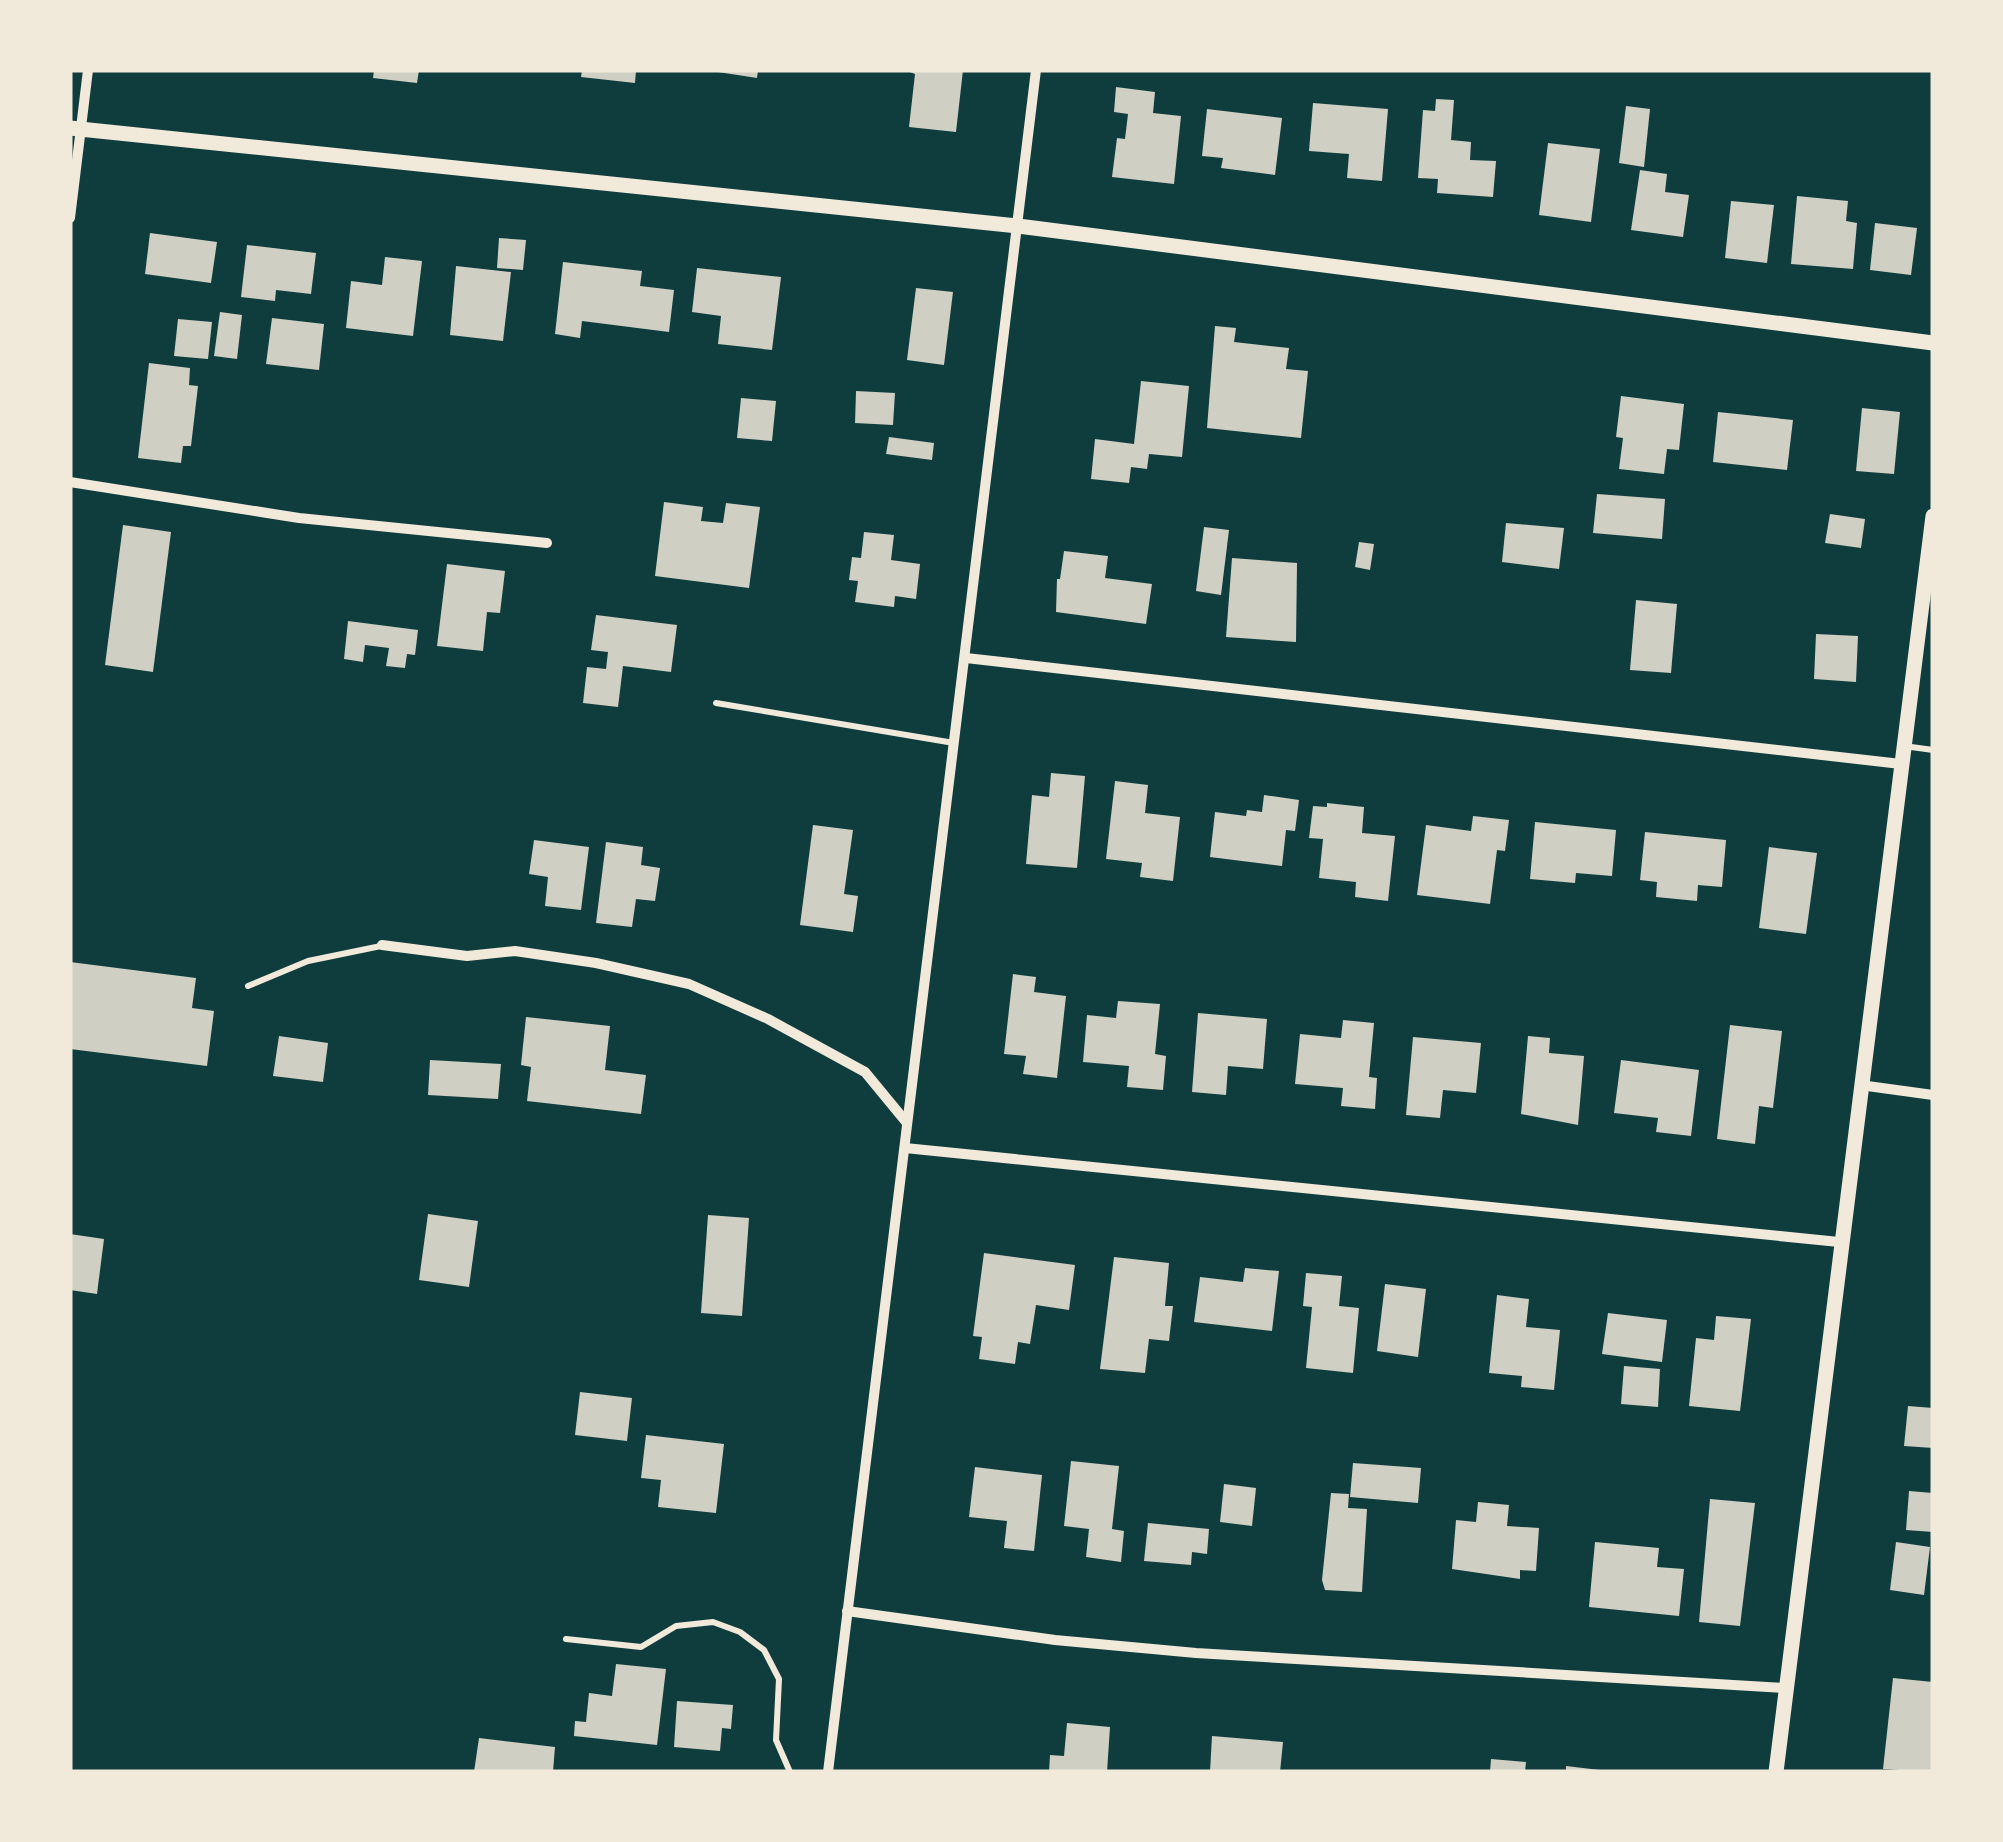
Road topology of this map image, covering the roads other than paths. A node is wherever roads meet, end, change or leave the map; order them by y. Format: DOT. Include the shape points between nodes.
graph roads {
  1 [pos="88,70"];
  2 [pos="1036,70"];
  3 [pos="75,129"];
  4 [pos="70,218"];
  5 [pos="1018,226"];
  6 [pos="1933,343"];
  7 [pos="70,482"];
  8 [pos="1933,516"];
  9 [pos="546,543"];
  10 [pos="966,658"];
  11 [pos="716,704"];
  12 [pos="955,743"];
  13 [pos="1903,746"];
  14 [pos="1933,750"];
  15 [pos="1901,764"];
  16 [pos="382,945"];
  17 [pos="248,986"];
  18 [pos="1860,1085"];
  19 [pos="1933,1094"];
  20 [pos="908,1124"];
  21 [pos="904,1148"];
  22 [pos="1839,1242"];
  23 [pos="847,1611"];
  24 [pos="566,1639"];
  25 [pos="1786,1688"];
  26 [pos="790,1772"];
  27 [pos="828,1772"];
  28 [pos="1776,1772"];
  1 -- 3 [label="street"];
  2 -- 5 [label="street"];
  3 -- 4 [label="street"];
  3 -- 5 [label="street"];
  5 -- 6 [label="street"];
  5 -- 10 [label="street"];
  7 -- 9 [label="street" via="299,518"];
  8 -- 13 [label="street"];
  10 -- 12 [label="street"];
  10 -- 15 [label="street"];
  11 -- 12 [label="lane"];
  12 -- 20 [label="street"];
  13 -- 14 [label="lane"];
  13 -- 15 [label="street"];
  15 -- 18 [label="street"];
  16 -- 17 [label="lane" via="308,960"];
  16 -- 20 [label="street" via="467,956 515,951 690,984 865,1072"];
  18 -- 19 [label="street"];
  18 -- 22 [label="street"];
  20 -- 21 [label="street"];
  21 -- 22 [label="street"];
  21 -- 23 [label="street"];
  22 -- 25 [label="street"];
  23 -- 25 [label="street" via="1196,1653"];
  23 -- 27 [label="street"];
  24 -- 26 [label="lane" via="641,1647 676,1626 713,1622 740,1632 764,1650 779,1679 776,1740"];
  25 -- 28 [label="street"];
}
